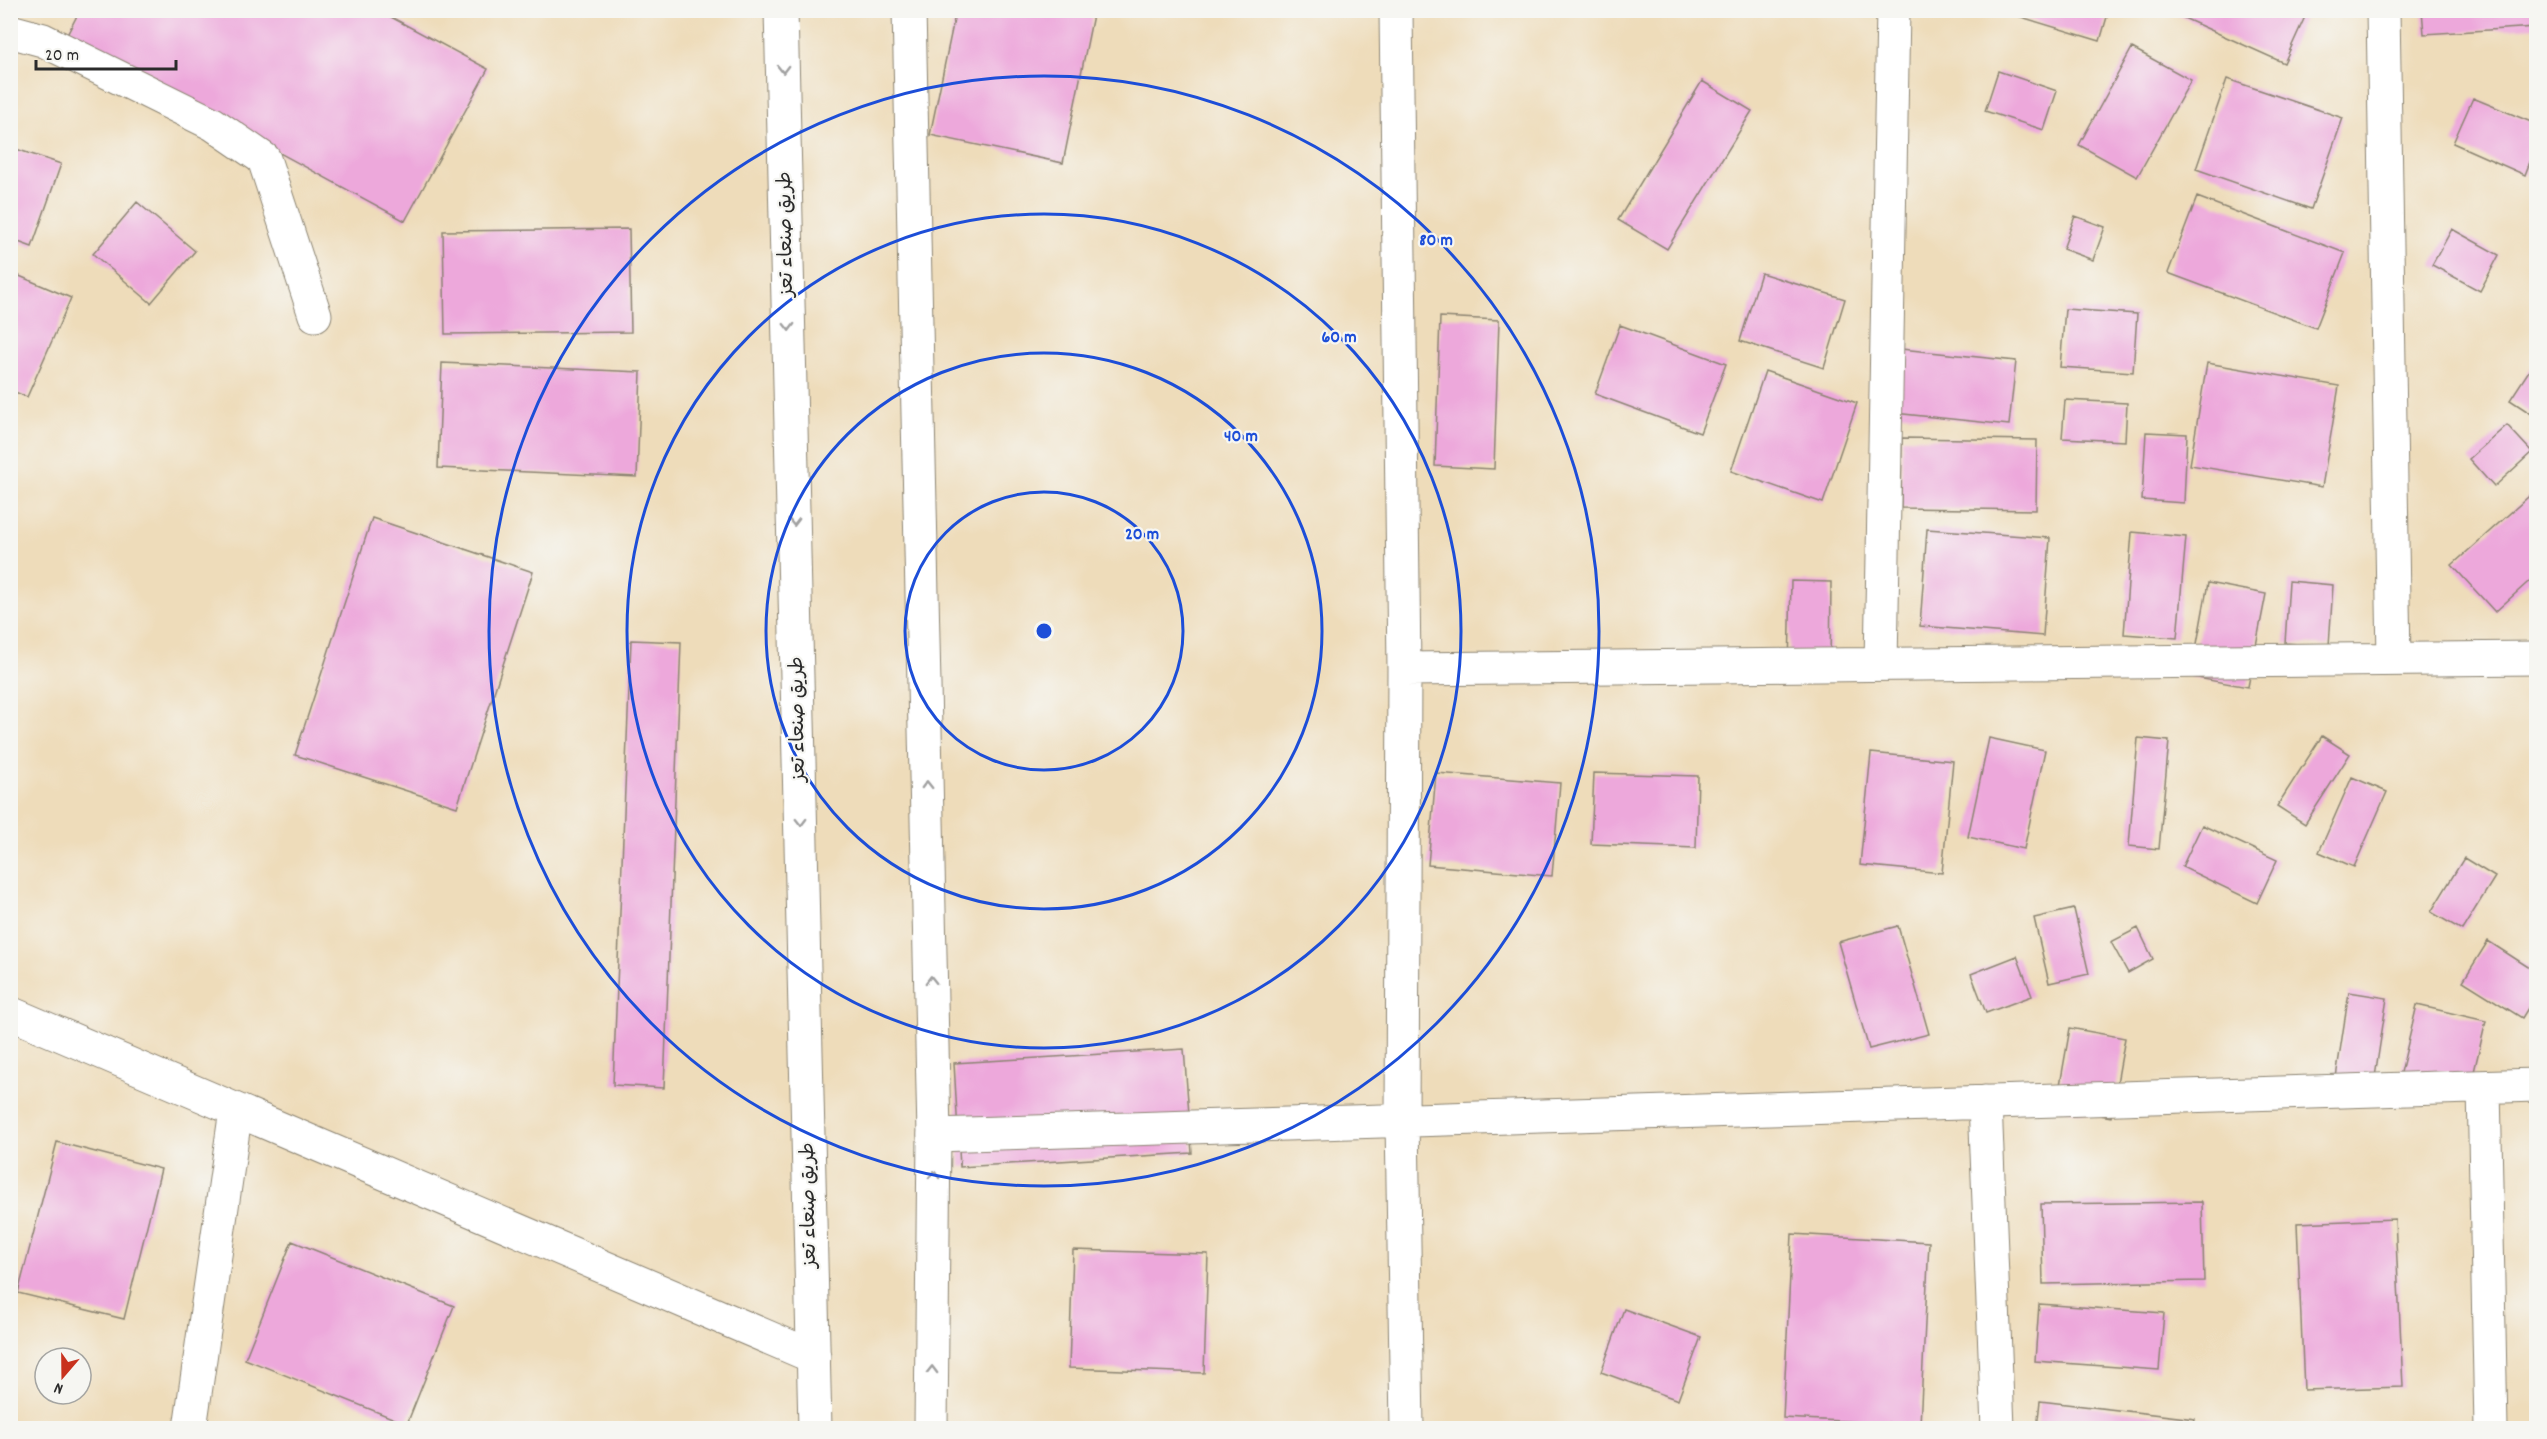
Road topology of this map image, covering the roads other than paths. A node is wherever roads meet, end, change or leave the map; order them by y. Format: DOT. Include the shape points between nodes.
graph roads {
  1 [pos="782,10"];
  2 [pos="909,10"];
  3 [pos="1396,10"];
  4 [pos="1893,10"];
  5 [pos="2383,10"];
  6 [pos="10,31"];
  7 [pos="315,315"];
  8 [pos="2536,657"];
  9 [pos="2394,659"];
  10 [pos="1881,664"];
  11 [pos="1404,669"];
  12 [pos="10,1013"];
  13 [pos="2536,1085"];
  14 [pos="2484,1087"];
  15 [pos="1985,1102"];
  16 [pos="236,1110"];
  17 [pos="1402,1121"];
  18 [pos="934,1135"];
  19 [pos="814,1357"];
  20 [pos="190,1428"];
  21 [pos="816,1428"];
  22 [pos="931,1428"];
  23 [pos="1407,1428"];
  24 [pos="1998,1428"];
  25 [pos="2491,1428"];
  1 -- 19 [label="main road, طريق صنعاء تعز, one-way"];
  18 -- 2 [label="main road, one-way"];
  3 -- 11 [label="main road"];
  4 -- 10 [label="main road"];
  5 -- 9 [label="main road"];
  6 -- 7 [label="main road" via="43,40 213,124 264,159"];
  8 -- 9 [label="main road"];
  9 -- 10 [label="main road"];
  10 -- 11 [label="main road"];
  11 -- 17 [label="main road"];
  12 -- 16 [label="main road"];
  13 -- 14 [label="main road"];
  14 -- 15 [label="main road"];
  14 -- 25 [label="main road"];
  15 -- 17 [label="main road"];
  15 -- 24 [label="main road"];
  16 -- 19 [label="main road"];
  16 -- 20 [label="main road"];
  17 -- 18 [label="main road"];
  17 -- 23 [label="main road"];
  22 -- 18 [label="main road, one-way"];
  19 -- 21 [label="main road, طريق صنعاء تعز"];
}
